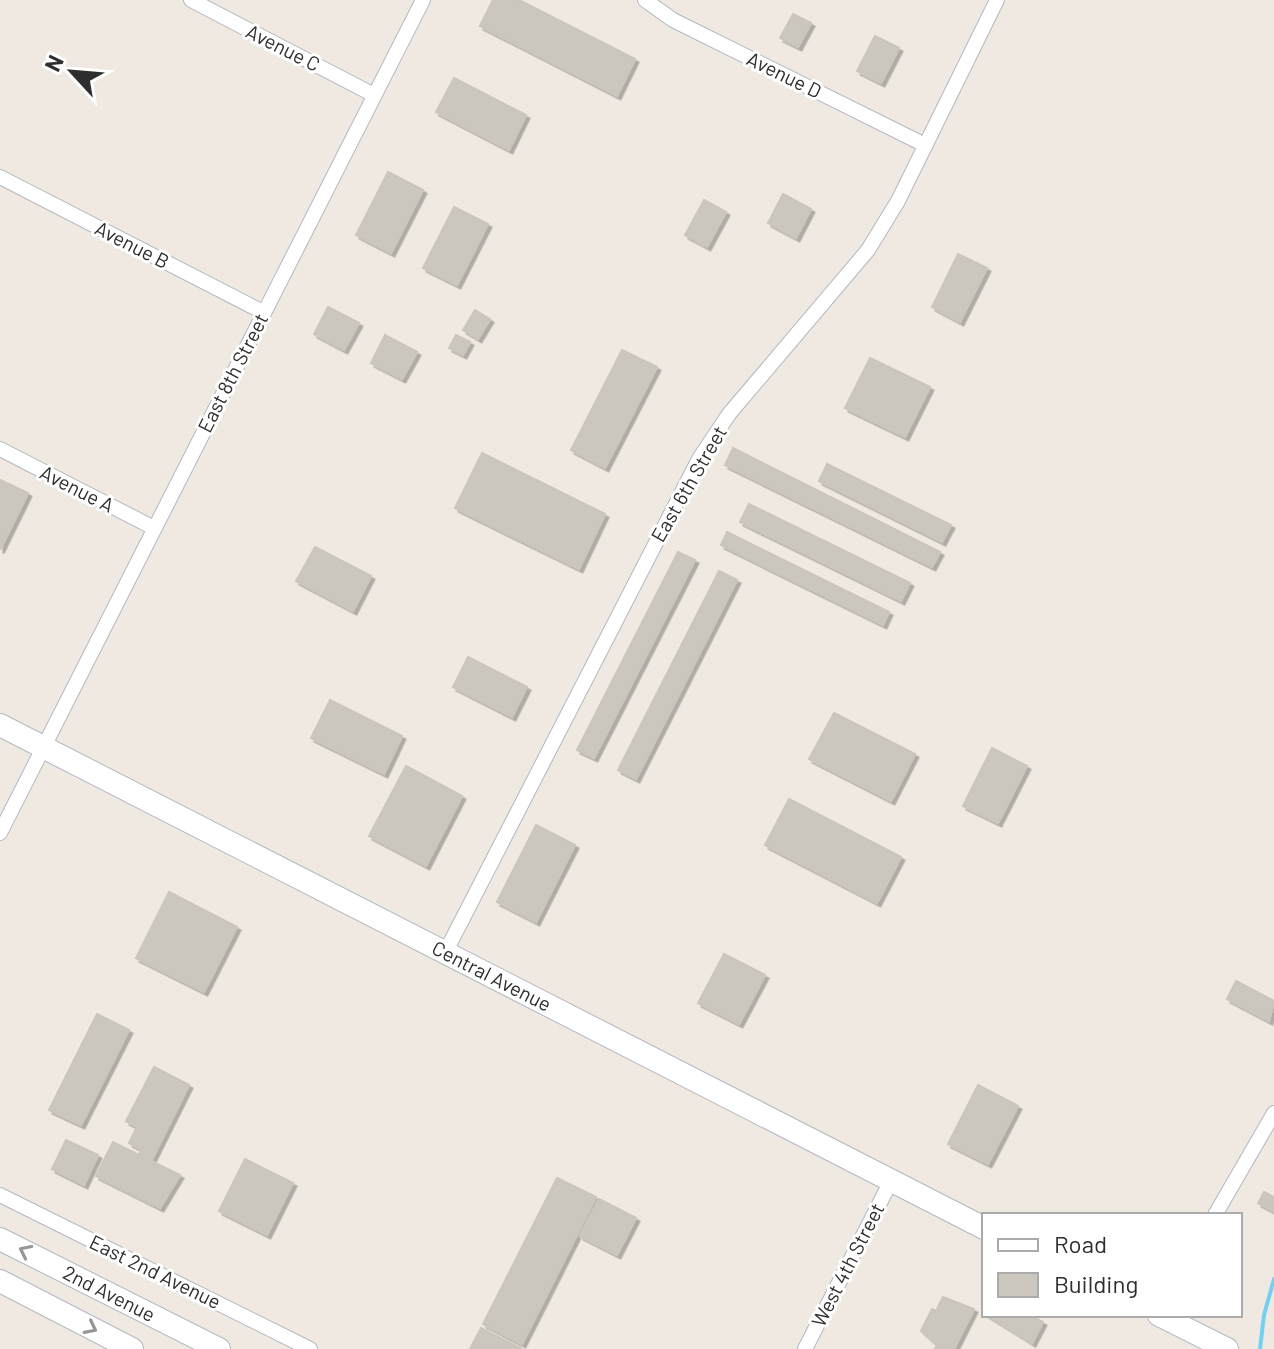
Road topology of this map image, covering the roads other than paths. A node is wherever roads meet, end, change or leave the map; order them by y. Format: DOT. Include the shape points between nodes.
graph roads {
  1 [pos="191,0"];
  2 [pos="423,0"];
  3 [pos="645,0"];
  4 [pos="997,0"];
  5 [pos="374,95"];
  6 [pos="925,145"];
  7 [pos="0,177"];
  8 [pos="263,312"];
  9 [pos="0,449"];
  10 [pos="154,528"];
  11 [pos="0,725"];
  12 [pos="44,747"];
  13 [pos="0,833"];
  14 [pos="445,953"];
  15 [pos="1274,1113"];
  16 [pos="891,1181"];
  17 [pos="0,1195"];
  18 [pos="1216,1213"];
  19 [pos="982,1227"];
  20 [pos="0,1239"];
  21 [pos="0,1281"];
  22 [pos="1165,1317"];
  23 [pos="1225,1348"];
  24 [pos="132,1349"];
  25 [pos="219,1349"];
  26 [pos="310,1349"];
  27 [pos="805,1349"];
  1 -- 5 [label="street, Avenue C"];
  2 -- 5 [label="street, East 8th Street"];
  3 -- 6 [label="street, Avenue D" via="673,20"];
  4 -- 6 [label="street, East 6th Street"];
  5 -- 8 [label="street, East 8th Street"];
  6 -- 14 [label="street, East 6th Street" via="868,250 729,414 699,459"];
  7 -- 8 [label="street, Avenue B"];
  8 -- 10 [label="street, East 8th Street"];
  9 -- 10 [label="street, Avenue A"];
  10 -- 12 [label="street, East 8th Street"];
  11 -- 12 [label="street, Central Avenue"];
  12 -- 13 [label="street, East 8th Street"];
  12 -- 14 [label="street, Central Avenue"];
  14 -- 16 [label="street, Central Avenue"];
  15 -- 18 [label="street"];
  16 -- 19 [label="street, Central Avenue"];
  16 -- 27 [label="street, West 4th Street"];
  17 -- 26 [label="street, East 2nd Avenue"];
  25 -- 20 [label="street, 2nd Avenue, one-way"];
  21 -- 24 [label="street, 2nd Avenue, one-way"];
  22 -- 23 [label="street"];
}
